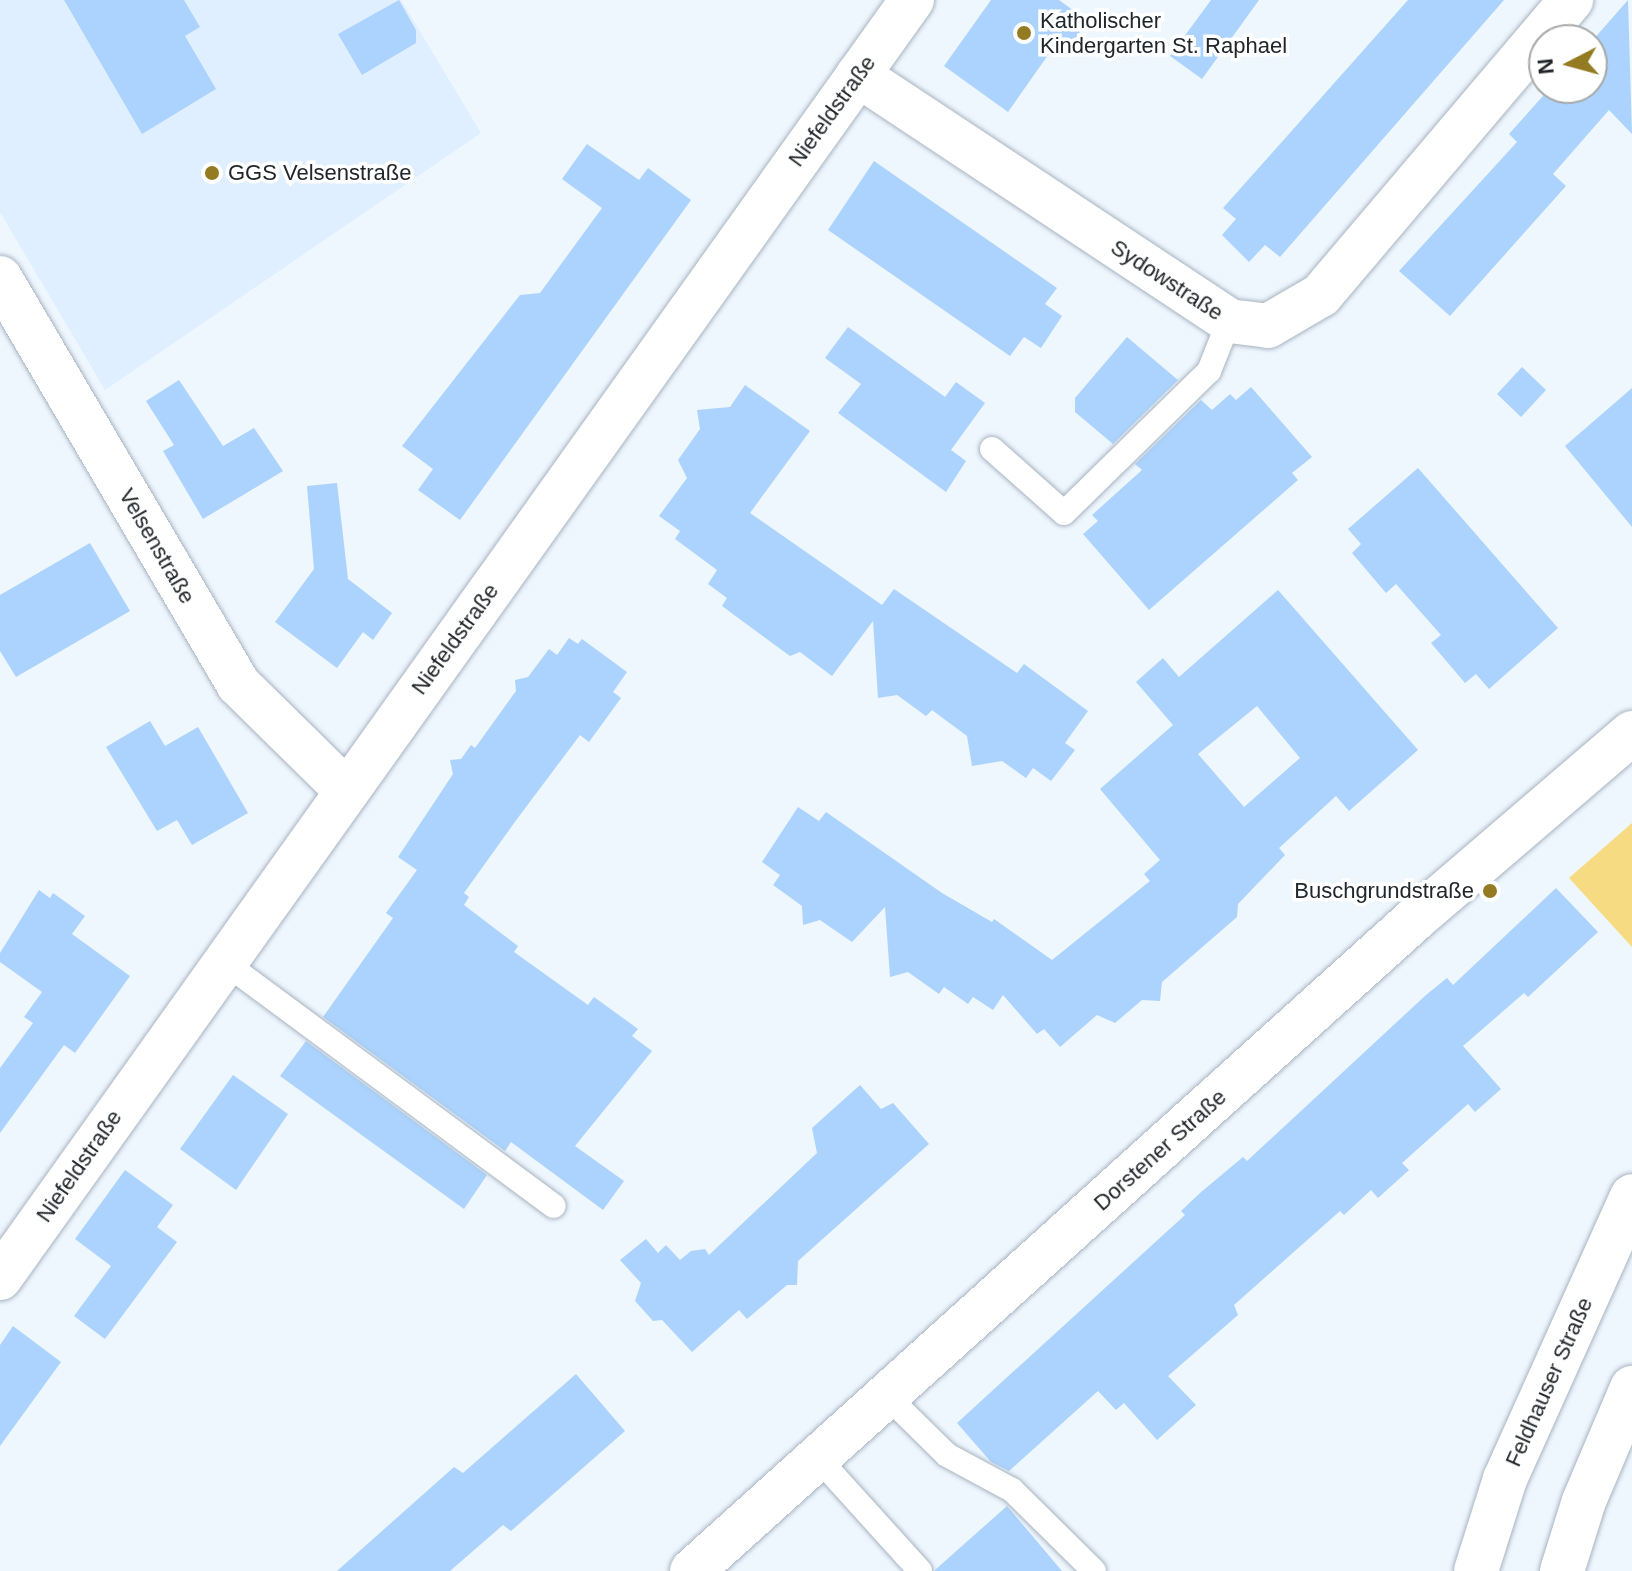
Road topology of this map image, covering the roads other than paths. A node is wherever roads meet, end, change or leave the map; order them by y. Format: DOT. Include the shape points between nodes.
graph roads {
  1 [pos="912,0"];
  2 [pos="1571,0"];
  3 [pos="858,75"];
  4 [pos="0,278"];
  5 [pos="1229,321"];
  6 [pos="992,449"];
  7 [pos="1632,733"];
  8 [pos="346,790"];
  9 [pos="224,962"];
  10 [pos="1632,1196"];
  11 [pos="554,1206"];
  12 [pos="0,1278"];
  13 [pos="1632,1388"];
  14 [pos="887,1396"];
  15 [pos="818,1458"];
  16 [pos="692,1571"];
  17 [pos="920,1571"];
  18 [pos="1094,1571"];
  19 [pos="1476,1571"];
  20 [pos="1562,1571"];
  1 -- 3 [label="street, Niefeldstraße"];
  2 -- 5 [label="street, Sydowstraße" via="1321,295 1268,326"];
  3 -- 5 [label="street, Sydowstraße"];
  3 -- 8 [label="street, Niefeldstraße"];
  4 -- 8 [label="street, Velsenstraße" via="238,684"];
  5 -- 6 [label="lane" via="1209,371 1064,513"];
  7 -- 14 [label="street, Dorstener Straße" via="1415,919"];
  8 -- 9 [label="street, Niefeldstraße"];
  9 -- 11 [label="lane"];
  9 -- 12 [label="street, Niefeldstraße"];
  10 -- 19 [label="street, Feldhauser Straße" via="1505,1479"];
  13 -- 20 [label="street" via="1584,1501"];
  14 -- 15 [label="street, Dorstener Straße"];
  14 -- 18 [label="lane" via="947,1455 1012,1490"];
  15 -- 16 [label="street, Dorstener Straße"];
  15 -- 17 [label="lane"];
}
